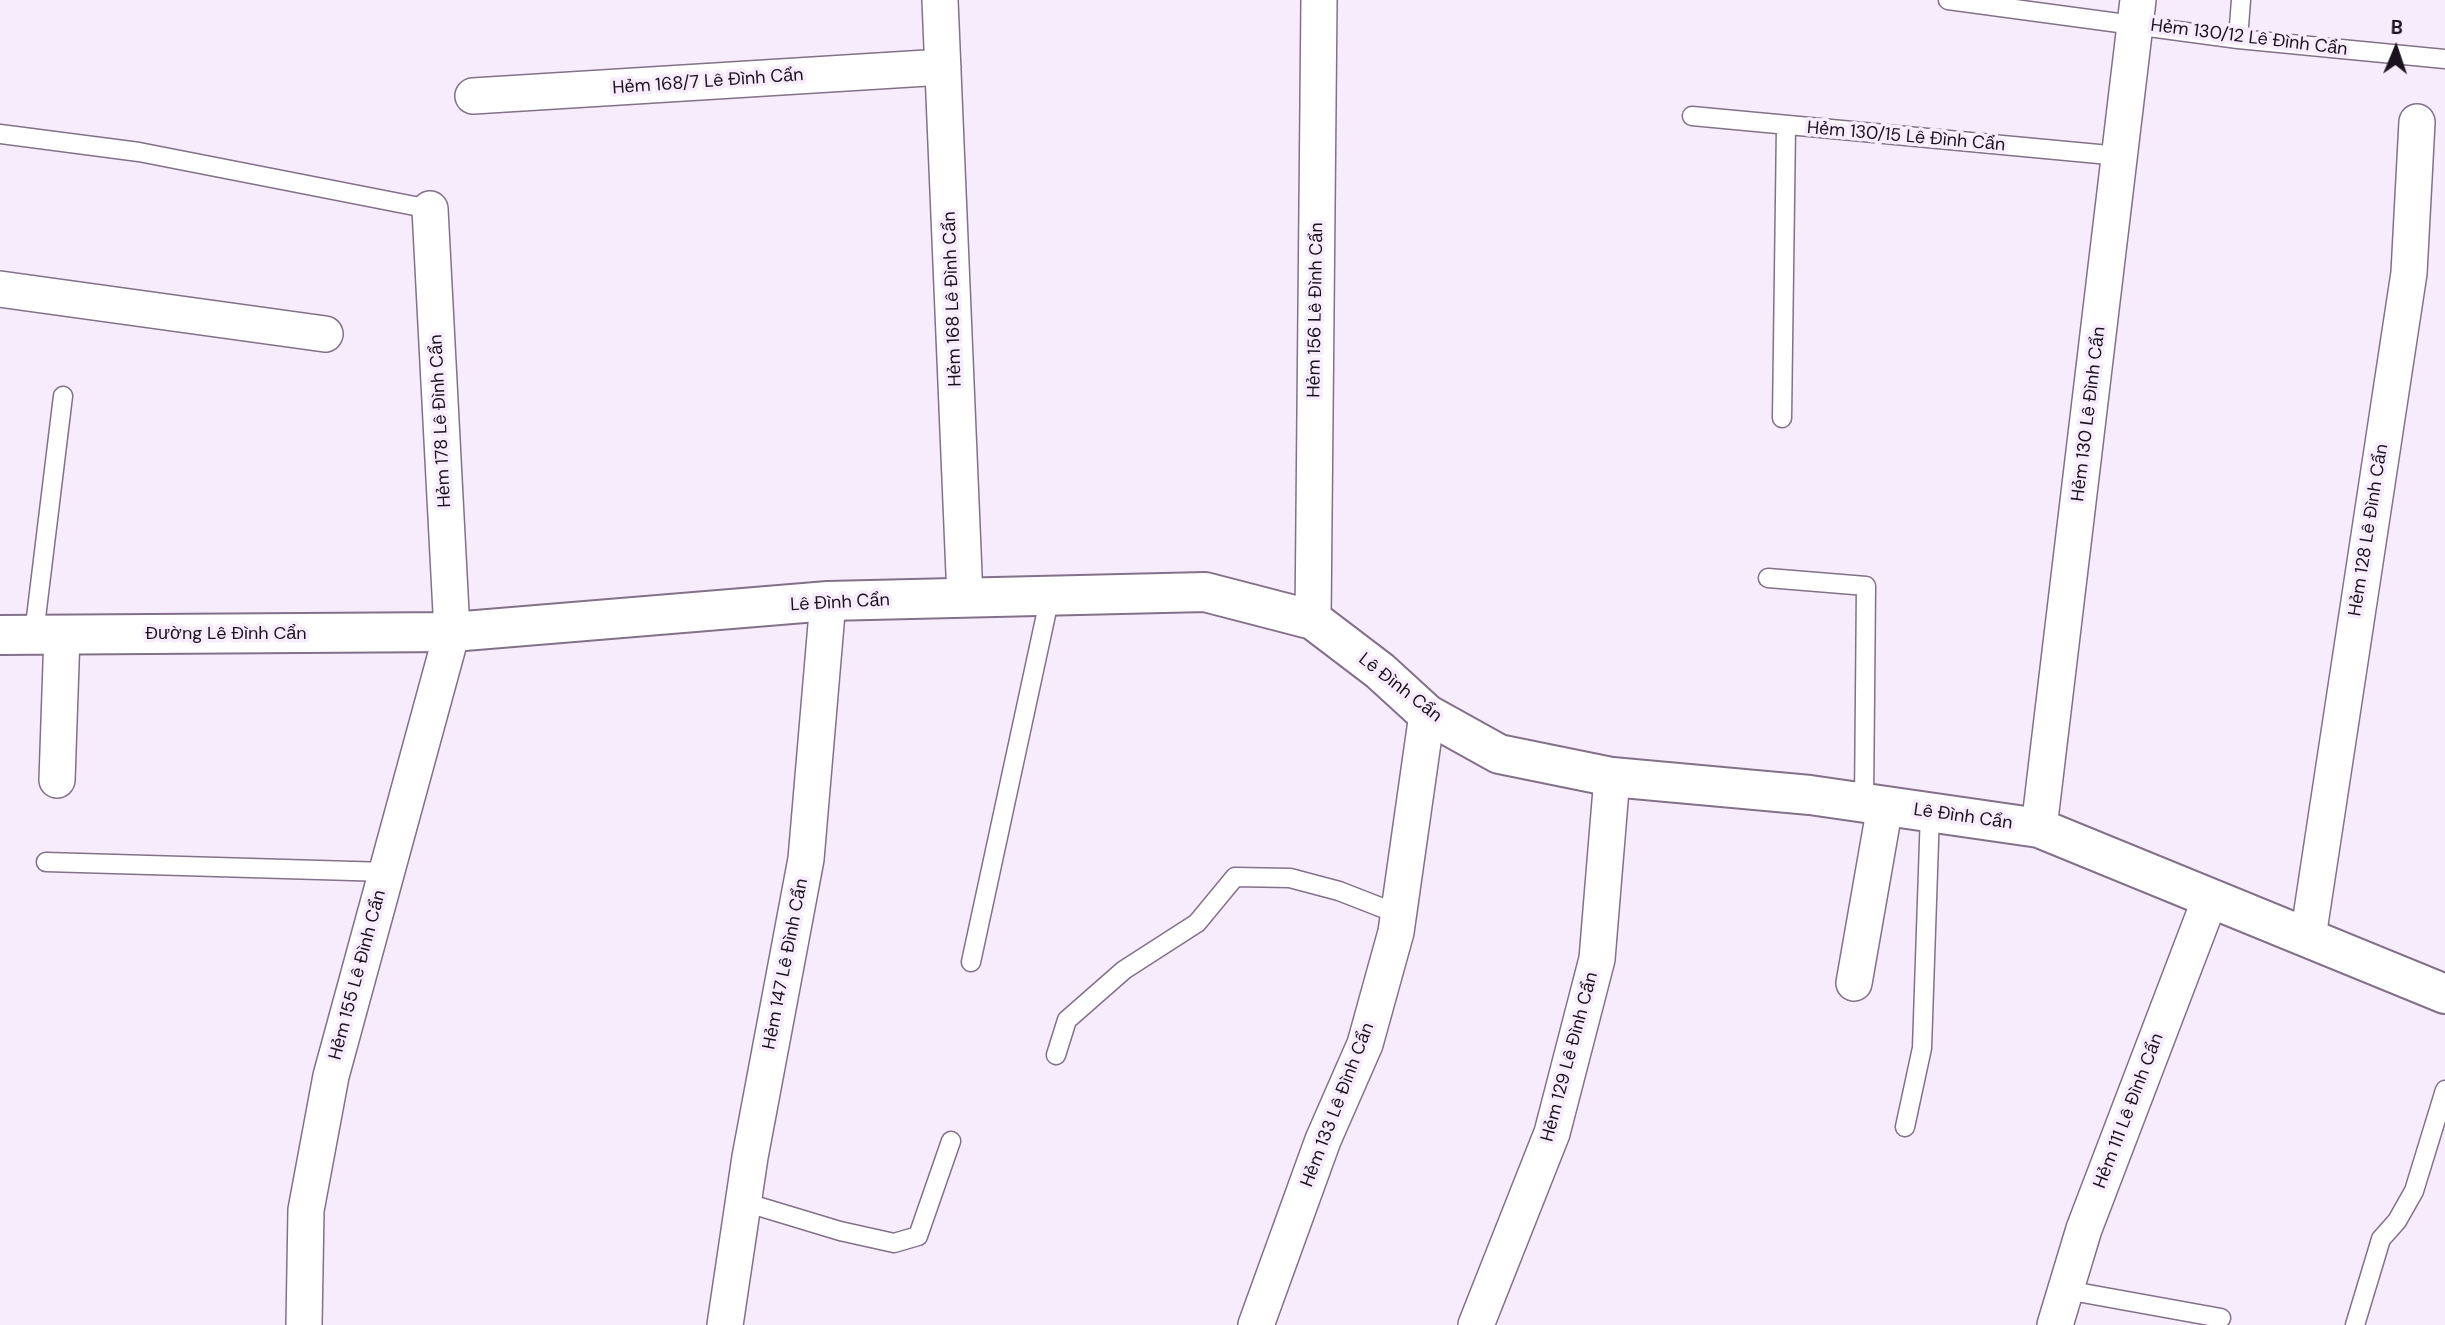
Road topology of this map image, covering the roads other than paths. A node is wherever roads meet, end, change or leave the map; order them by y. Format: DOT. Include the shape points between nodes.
graph roads {
  1 [pos="940,0"];
  2 [pos="1319,0"];
  3 [pos="1948,0"];
  4 [pos="2241,0"];
  5 [pos="2137,12"];
  6 [pos="2238,38"];
  7 [pos="2445,59"];
  8 [pos="943,67"];
  9 [pos="473,96"];
  10 [pos="1692,116"];
  11 [pos="2417,122"];
  12 [pos="1786,126"];
  13 [pos="0,134"];
  14 [pos="2120,156"];
  15 [pos="430,209"];
  16 [pos="0,289"];
  17 [pos="325,334"];
  18 [pos="63,396"];
  19 [pos="1782,418"];
  20 [pos="1768,578"];
  21 [pos="1050,596"];
  22 [pos="965,598"];
  23 [pos="828,601"];
  24 [pos="1313,620"];
  25 [pos="452,632"];
  26 [pos="32,635"];
  27 [pos="1427,714"];
  28 [pos="1612,777"];
  29 [pos="57,780"];
  30 [pos="1874,804"];
  31 [pos="1930,812"];
  32 [pos="2039,828"];
  33 [pos="46,862"];
  34 [pos="387,872"];
  35 [pos="2210,899"];
  36 [pos="1398,914"];
  37 [pos="2308,937"];
  38 [pos="971,962"];
  39 [pos="1854,983"];
  40 [pos="2445,994"];
  41 [pos="1056,1055"];
  42 [pos="2445,1090"];
  43 [pos="1905,1127"];
  44 [pos="951,1141"];
  45 [pos="744,1202"];
  46 [pos="2066,1290"];
  47 [pos="2221,1318"];
  48 [pos="304,1325"];
  49 [pos="725,1325"];
  50 [pos="1256,1325"];
  51 [pos="1476,1325"];
  52 [pos="2055,1325"];
  53 [pos="2355,1325"];
  1 -- 8 [label="street, Hẻm 168 Lê Đình Cẩn"];
  2 -- 24 [label="street, Hẻm 156 Lê Đình Cẩn"];
  3 -- 5 [label="lane, Hẻm 130/12 Lê Đình Cẩn"];
  4 -- 6 [label="lane"];
  5 -- 6 [label="lane, Hẻm 130/12 Lê Đình Cẩn"];
  5 -- 14 [label="street, Hẻm 130 Lê Đình Cẩn"];
  6 -- 7 [label="lane, Hẻm 130/12 Lê Đình Cẩn"];
  8 -- 9 [label="street, Hẻm 168/7 Lê Đình Cẩn"];
  8 -- 22 [label="street, Hẻm 168 Lê Đình Cẩn"];
  10 -- 12 [label="lane, Hẻm 130/15 Lê Đình Cẩn"];
  11 -- 37 [label="street, Hẻm 128 Lê Đình Cẩn" via="2409,273"];
  12 -- 14 [label="lane, Hẻm 130/15 Lê Đình Cẩn"];
  12 -- 19 [label="lane"];
  13 -- 15 [label="lane" via="139,152"];
  14 -- 32 [label="street, Hẻm 130 Lê Đình Cẩn"];
  15 -- 25 [label="street, Hẻm 178 Lê Đình Cẩn"];
  16 -- 17 [label="street"];
  18 -- 26 [label="lane"];
  20 -- 30 [label="lane" via="1866,586"];
  21 -- 22 [label="street, Lê Đình Cẩn"];
  21 -- 24 [label="street, Lê Đình Cẩn" via="1205,592"];
  21 -- 38 [label="lane"];
  22 -- 23 [label="street, Lê Đình Cẩn"];
  23 -- 25 [label="street, Lê Đình Cẩn"];
  23 -- 45 [label="street, Hẻm 147 Lê Đình Cẩn" via="806,859"];
  24 -- 27 [label="street, Lê Đình Cẩn"];
  25 -- 26 [label="street, Đường Lê Đình Cẩn"];
  25 -- 34 [label="street, Hẻm 155 Lê Đình Cẩn"];
  26 -- 29 [label="street"];
  27 -- 28 [label="street, Lê Đình Cẩn" via="1499,754"];
  27 -- 36 [label="street, Hẻm 133 Lê Đình Cẩn"];
  28 -- 30 [label="street, Lê Đình Cẩn"];
  28 -- 51 [label="street, Hẻm 129 Lê Đình Cẩn" via="1597,959 1552,1133"];
  30 -- 31 [label="street, Lê Đình Cẩn"];
  30 -- 39 [label="street"];
  31 -- 32 [label="street, Lê Đình Cẩn"];
  31 -- 43 [label="lane" via="1922,1048"];
  32 -- 35 [label="street, Lê Đình Cẩn"];
  33 -- 34 [label="lane"];
  34 -- 48 [label="street, Hẻm 155 Lê Đình Cẩn" via="331,1076 306,1210"];
  35 -- 37 [label="street, Lê Đình Cẩn"];
  35 -- 46 [label="street, Hẻm 111 Lê Đình Cẩn" via="2084,1229"];
  36 -- 41 [label="lane" via="1290,878 1235,877 1197,923 1124,970 1067,1020"];
  36 -- 50 [label="street, Hẻm 133 Lê Đình Cẩn" via="1365,1044 1323,1140"];
  37 -- 40 [label="street, Lê Đình Cẩn"];
  42 -- 53 [label="lane" via="2414,1191 2381,1239"];
  44 -- 45 [label="lane" via="918,1236 894,1243"];
  45 -- 49 [label="street, Hẻm 147 Lê Đình Cẩn"];
  46 -- 47 [label="lane"];
  46 -- 52 [label="street, Hẻm 111 Lê Đình Cẩn"];
}
